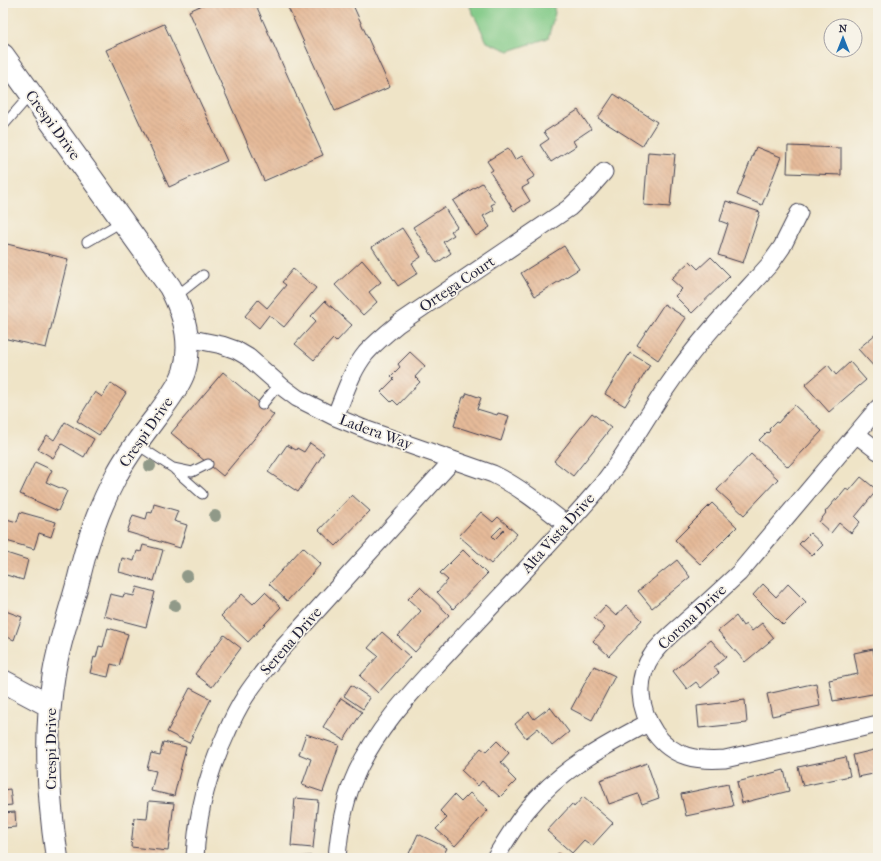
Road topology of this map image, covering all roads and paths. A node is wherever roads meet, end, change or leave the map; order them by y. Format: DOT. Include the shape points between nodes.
graph roads {
  1 [pos="3,55"];
  2 [pos="31,94"];
  3 [pos="3,126"];
  4 [pos="604,172"];
  5 [pos="798,213"];
  6 [pos="123,220"];
  7 [pos="86,242"];
  8 [pos="203,275"];
  9 [pos="175,297"];
  10 [pos="187,338"];
  11 [pos="279,384"];
  12 [pos="262,404"];
  13 [pos="878,408"];
  14 [pos="336,417"];
  15 [pos="856,434"];
  16 [pos="136,444"];
  17 [pos="878,452"];
  18 [pos="453,460"];
  19 [pos="208,464"];
  20 [pos="173,468"];
  21 [pos="202,494"];
  22 [pos="567,525"];
  23 [pos="3,681"];
  24 [pos="50,706"];
  25 [pos="648,723"];
  26 [pos="878,724"];
  27 [pos="57,858"];
  28 [pos="196,858"];
  29 [pos="337,858"];
  30 [pos="495,858"];
  1 -- 2 [label="street, Crespi Drive"];
  2 -- 3 [label="lane"];
  2 -- 6 [label="street, Crespi Drive"];
  4 -- 14 [label="street, Ortega Court" via="569,208 380,338 365,354 354,372"];
  5 -- 22 [label="street, Alta Vista Drive" via="782,247 770,264 686,360 618,464"];
  6 -- 7 [label="lane"];
  6 -- 9 [label="street, Crespi Drive"];
  8 -- 9 [label="lane"];
  9 -- 10 [label="street, Crespi Drive" via="184,320"];
  10 -- 11 [label="street, Ladera Way" via="236,350"];
  10 -- 16 [label="street, Crespi Drive" via="187,356 178,386"];
  11 -- 12 [label="lane"];
  11 -- 14 [label="street, Ladera Way" via="297,398"];
  13 -- 15 [label="street, Corona Drive"];
  14 -- 18 [label="street, Ladera Way"];
  15 -- 17 [label="street"];
  15 -- 25 [label="street, Corona Drive" via="739,573 655,650 645,666 641,684 642,704"];
  16 -- 20 [label="lane"];
  16 -- 24 [label="street, Crespi Drive" via="105,498 92,529 60,644"];
  18 -- 22 [label="street, Ladera Way" via="510,482"];
  18 -- 28 [label="street, Serena Drive" via="280,651 244,698 209,776 197,831"];
  19 -- 20 [label="lane" via="192,472"];
  20 -- 21 [label="lane"];
  22 -- 29 [label="street, Alta Vista Drive" via="421,681 381,731 365,756 344,805"];
  23 -- 24 [label="street"];
  24 -- 27 [label="street, Crespi Drive" via="48,742"];
  25 -- 26 [label="street, Corona Drive" via="657,736 672,749 688,758 706,761 726,759"];
  25 -- 30 [label="street" via="588,756 544,791 527,810"];
}
